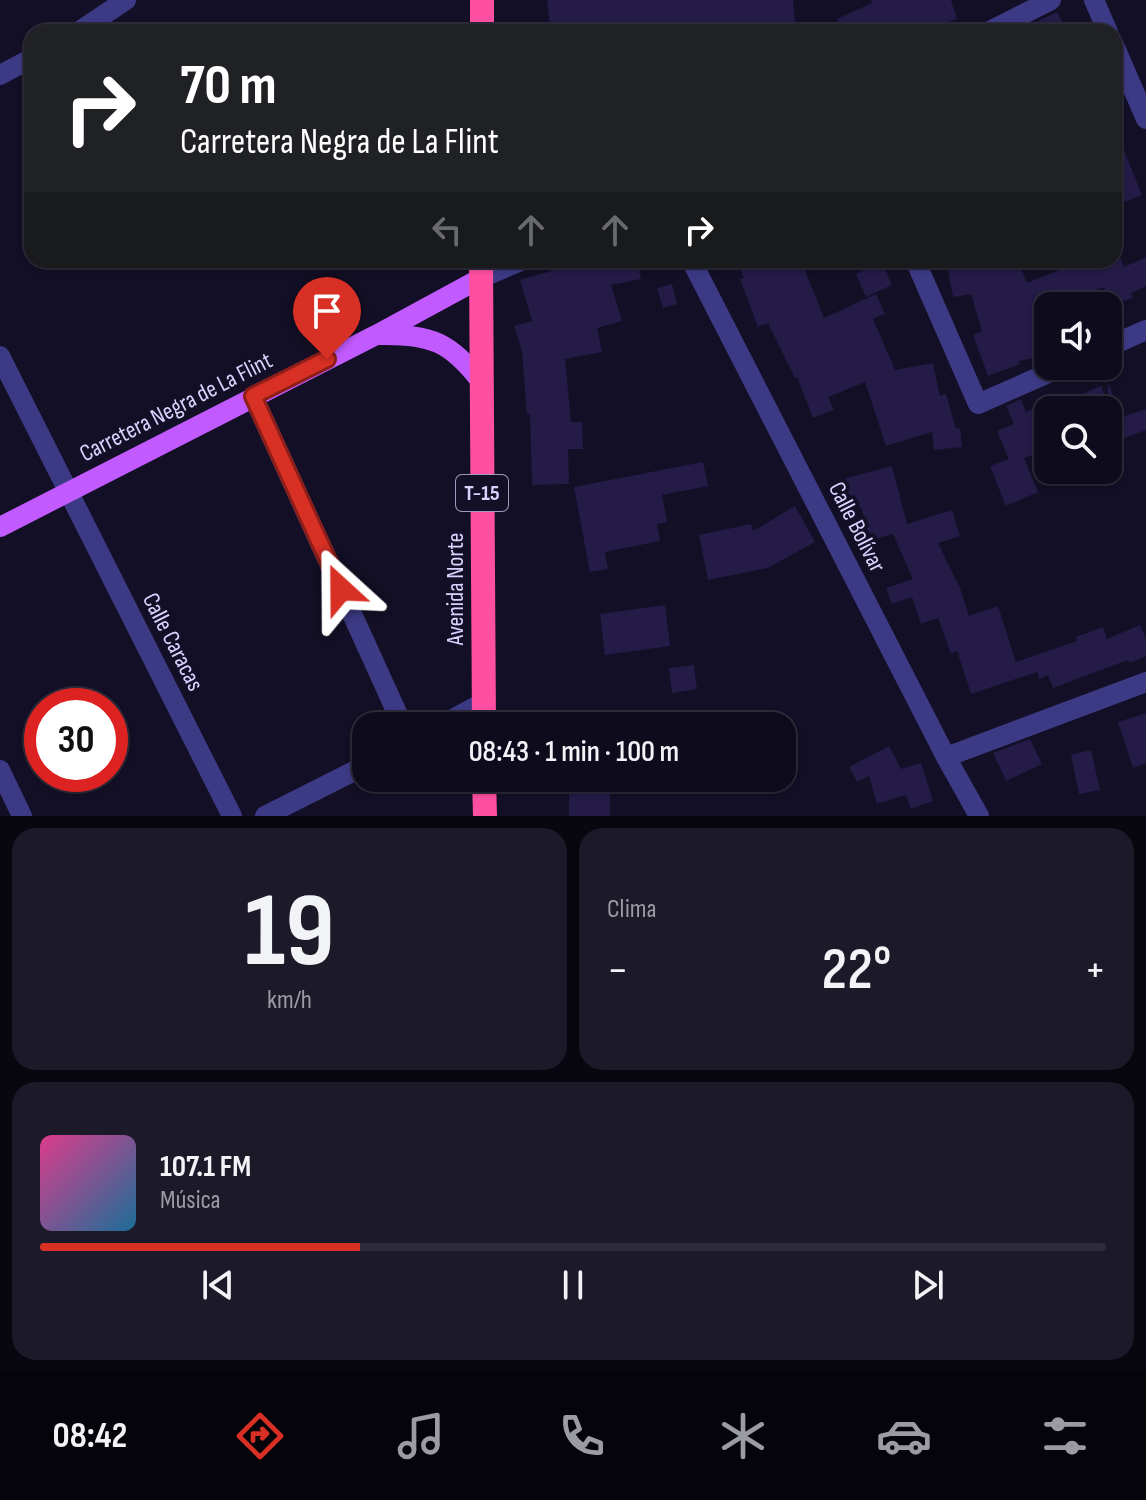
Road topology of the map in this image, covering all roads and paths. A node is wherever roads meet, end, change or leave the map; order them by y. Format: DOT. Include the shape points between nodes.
graph roads {
  1 [pos="126,0"];
  2 [pos="482,0"];
  3 [pos="1051,0"];
  4 [pos="1094,0"];
  5 [pos="90,24"];
  6 [pos="482,24"];
  7 [pos="1004,24"];
  8 [pos="1104,24"];
  9 [pos="24,62"];
  10 [pos="1122,64"];
  11 [pos="0,75"];
  12 [pos="1146,119"];
  13 [pos="695,268"];
  14 [pos="918,268"];
  15 [pos="481,269"];
  16 [pos="1146,330"];
  17 [pos="376,335"];
  18 [pos="1122,341"];
  19 [pos="0,356"];
  20 [pos="1034,379"];
  21 [pos="482,383"];
  22 [pos="253,396"];
  23 [pos="68,492"];
  24 [pos="0,527"];
  25 [pos="1146,682"];
  26 [pos="397,712"];
  27 [pos="484,712"];
  28 [pos="946,757"];
  29 [pos="0,770"];
  30 [pos="352,772"];
  31 [pos="484,792"];
  32 [pos="22,816"];
  33 [pos="232,816"];
  34 [pos="265,816"];
  35 [pos="485,816"];
  36 [pos="979,816"];
  1 -- 5 [label="street"];
  2 -- 6 [label="highway"];
  3 -- 7 [label="street"];
  4 -- 8 [label="street"];
  9 -- 11 [label="street"];
  10 -- 12 [label="street"];
  13 -- 28 [label="street, Calle Bolívar"];
  14 -- 20 [label="street" via="978,404"];
  15 -- 17 [label="main road, Carretera Negra de La Flint"];
  15 -- 21 [label="highway, Avenida Norte / T-15"];
  16 -- 18 [label="street"];
  17 -- 21 [label="main road, Carretera Negra de La Flint" via="414,334 443,344"];
  17 -- 22 [label="main road, Carretera Negra de La Flint"];
  19 -- 23 [label="street, Calle Caracas"];
  21 -- 27 [label="highway, Avenida Norte / T-15"];
  22 -- 23 [label="main road, Carretera Negra de La Flint"];
  22 -- 26 [label="street"];
  23 -- 24 [label="main road, Carretera Negra de La Flint"];
  23 -- 33 [label="street, Calle Caracas"];
  25 -- 28 [label="street"];
  28 -- 36 [label="street, Calle Bolívar"];
  29 -- 32 [label="street"];
  30 -- 34 [label="street"];
  31 -- 35 [label="highway"];
}
